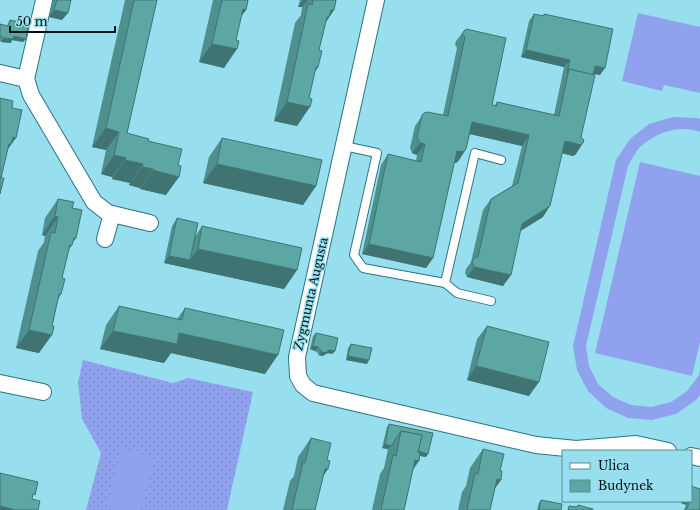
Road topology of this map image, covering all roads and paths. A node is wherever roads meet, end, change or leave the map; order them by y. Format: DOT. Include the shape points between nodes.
graph roads {
  1 [pos="44,0"];
  2 [pos="376,0"];
  3 [pos="0,73"];
  4 [pos="26,79"];
  5 [pos="344,146"];
  6 [pos="502,160"];
  7 [pos="112,214"];
  8 [pos="150,223"];
  9 [pos="105,239"];
  10 [pos="445,283"];
  11 [pos="491,301"];
  12 [pos="0,383"];
  13 [pos="43,392"];
  14 [pos="663,450"];
  1 -- 4 [label="street"];
  2 -- 5 [label="street, Zygmunta Augusta"];
  3 -- 4 [label="street"];
  4 -- 7 [label="street" via="31,95 94,202"];
  5 -- 10 [label="lane" via="377,153 354,255 363,268"];
  5 -- 14 [label="street, Zygmunta Augusta" via="297,357 298,376 303,385 313,393 536,445 576,449 636,444"];
  6 -- 10 [label="lane" via="475,153"];
  7 -- 8 [label="street"];
  7 -- 9 [label="street"];
  10 -- 11 [label="lane" via="457,293"];
  12 -- 13 [label="street"];
}
